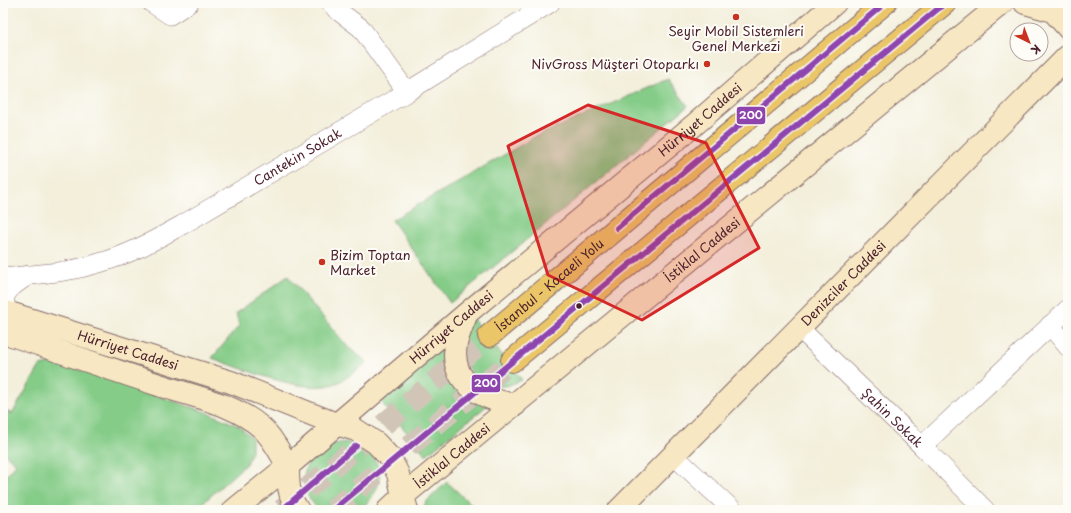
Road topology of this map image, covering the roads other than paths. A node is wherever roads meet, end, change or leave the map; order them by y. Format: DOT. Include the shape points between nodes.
graph roads {
  1 [pos="152,3"];
  2 [pos="189,3"];
  3 [pos="331,3"];
  4 [pos="550,3"];
  5 [pos="835,3"];
  6 [pos="886,3"];
  7 [pos="945,3"];
  8 [pos="1002,3"];
  9 [pos="1025,3"];
  10 [pos="1052,7"];
  11 [pos="1068,28"];
  12 [pos="1066,60"];
  13 [pos="406,92"];
  14 [pos="30,275"];
  15 [pos="3,278"];
  16 [pos="1068,309"];
  17 [pos="466,314"];
  18 [pos="5,316"];
  19 [pos="1050,325"];
  20 [pos="798,327"];
  21 [pos="489,336"];
  22 [pos="27,341"];
  23 [pos="1068,347"];
  24 [pos="3,351"];
  25 [pos="512,361"];
  26 [pos="515,405"];
  27 [pos="336,424"];
  28 [pos="922,446"];
  29 [pos="673,455"];
  30 [pos="288,466"];
  31 [pos="399,506"];
  32 [pos="234,510"];
  33 [pos="298,510"];
  34 [pos="619,510"];
  35 [pos="733,510"];
  36 [pos="985,510"];
  1 -- 2 [label="street" via="170,15"];
  3 -- 13 [label="street" via="361,28"];
  4 -- 13 [label="street, Cantekin Sokak"];
  5 -- 17 [label="main road, Hürriyet Caddesi" via="693,126"];
  6 -- 21 [label="highway, İstanbul - Kocaeli Yolu"];
  7 -- 25 [label="highway"];
  8 -- 26 [label="main road, İstiklal Caddesi"];
  9 -- 10 [label="main road"];
  10 -- 11 [label="main road"];
  12 -- 20 [label="main road, Denizciler Caddesi"];
  13 -- 14 [label="street, Cantekin Sokak" via="182,226 126,254 99,264"];
  14 -- 15 [label="street, Cantekin Sokak"];
  14 -- 18 [label="street, Cantekin Sokak" via="7,292 4,298"];
  16 -- 19 [label="street"];
  17 -- 26 [label="main road" via="456,343 455,355 462,378 478,394"];
  17 -- 27 [label="main road, Hürriyet Caddesi"];
  18 -- 22 [label="main road, Hürriyet Caddesi"];
  18 -- 27 [label="main road, Hürriyet Caddesi" via="231,382"];
  19 -- 23 [label="street"];
  19 -- 28 [label="street"];
  20 -- 28 [label="street, Şahin Sokak"];
  20 -- 29 [label="main road, Denizciler Caddesi"];
  22 -- 24 [label="main road"];
  22 -- 30 [label="main road, Hürriyet Caddesi" via="226,406 246,416 263,429"];
  26 -- 31 [label="main road, İstiklal Caddesi"];
  27 -- 30 [label="main road"];
  27 -- 31 [label="main road" via="356,430 376,443 390,458 398,474"];
  28 -- 36 [label="street, Şahin Sokak"];
  29 -- 34 [label="main road, Denizciler Caddesi"];
  29 -- 35 [label="street"];
  30 -- 32 [label="main road"];
  30 -- 33 [label="main road" via="288,487 293,504"];
}
